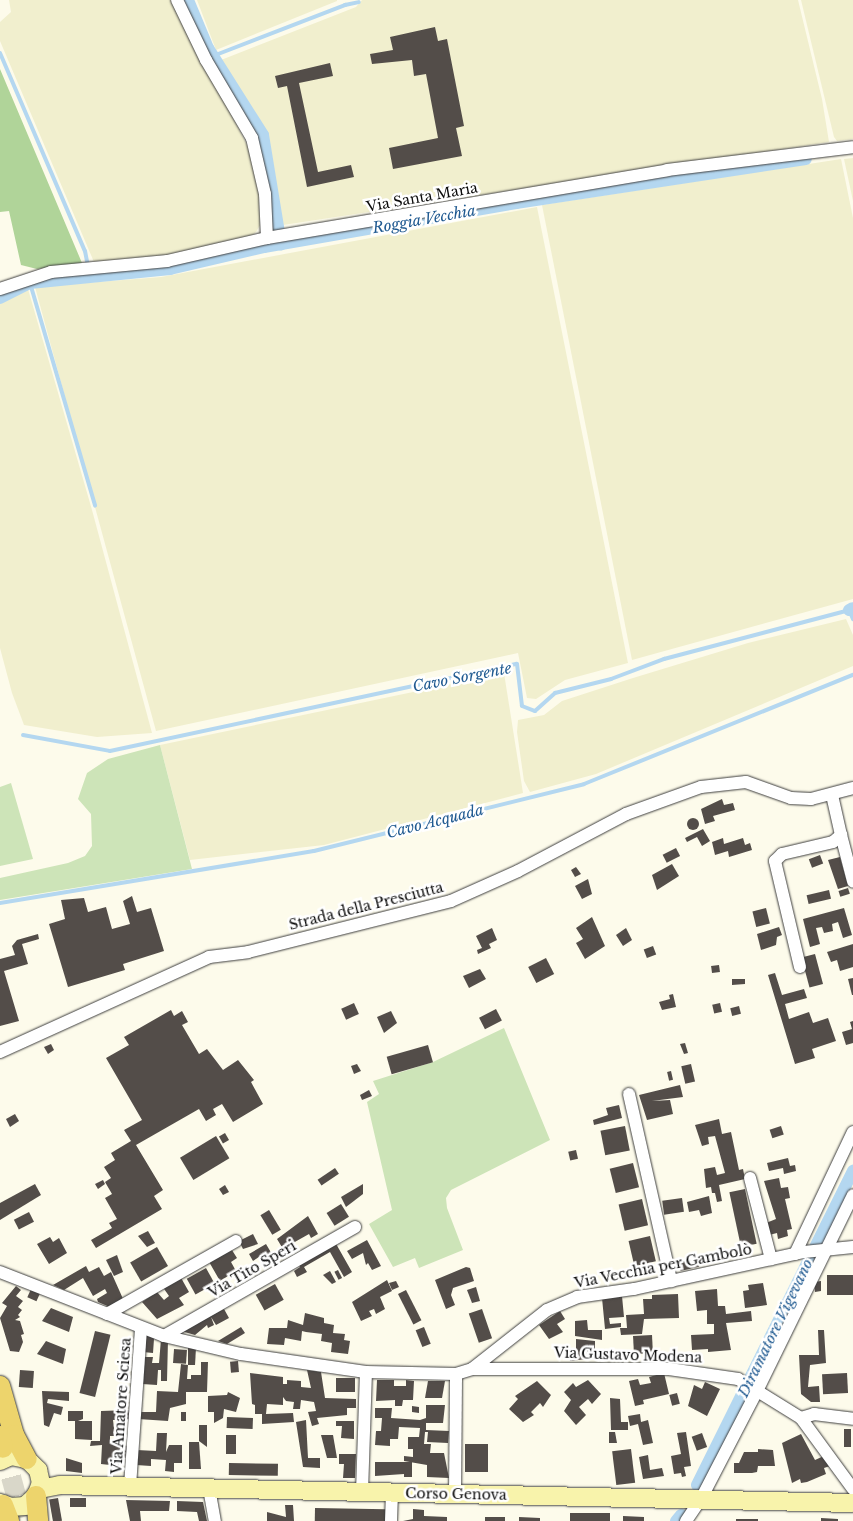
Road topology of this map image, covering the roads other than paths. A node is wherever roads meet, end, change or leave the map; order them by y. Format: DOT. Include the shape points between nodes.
graph roads {
  1 [pos="177,0"];
  2 [pos="853,147"];
  3 [pos="276,237"];
  4 [pos="0,289"];
  5 [pos="853,788"];
  6 [pos="832,795"];
  7 [pos="841,834"];
  8 [pos="853,881"];
  9 [pos="800,967"];
  10 [pos="0,1052"];
  11 [pos="628,1094"];
  12 [pos="853,1132"];
  13 [pos="750,1178"];
  14 [pos="853,1194"];
  15 [pos="355,1227"];
  16 [pos="236,1241"];
  17 [pos="853,1247"];
  18 [pos="824,1250"];
  19 [pos="799,1253"];
  20 [pos="771,1259"];
  21 [pos="2,1274"];
  22 [pos="671,1281"];
  23 [pos="107,1314"];
  24 [pos="141,1328"];
  25 [pos="164,1336"];
  26 [pos="472,1369"];
  27 [pos="366,1372"];
  28 [pos="456,1374"];
  29 [pos="0,1386"];
  30 [pos="755,1389"];
  31 [pos="801,1418"];
  32 [pos="853,1419"];
  33 [pos="1,1448"];
  34 [pos="27,1459"];
  35 [pos="130,1486"];
  36 [pos="39,1487"];
  37 [pos="208,1488"];
  38 [pos="853,1489"];
  39 [pos="362,1492"];
  40 [pos="392,1492"];
  41 [pos="454,1494"];
  42 [pos="701,1499"];
  43 [pos="853,1503"];
  44 [pos="16,1515"];
  45 [pos="215,1521"];
  46 [pos="391,1521"];
  47 [pos="686,1521"];
  1 -- 3 [label="street" via="206,60 252,138"];
  2 -- 3 [label="street, Via Santa Maria" via="667,170"];
  3 -- 4 [label="street, Via Santa Maria" via="167,261 88,268 28,278"];
  5 -- 6 [label="street, Strada della Presciutta"];
  6 -- 7 [label="street"];
  6 -- 10 [label="street, Strada della Presciutta" via="791,798 746,782 702,787 626,814 518,871 451,901 248,952 209,957"];
  7 -- 8 [label="street"];
  7 -- 9 [label="street" via="833,842 782,854 775,862"];
  11 -- 22 [label="street"];
  12 -- 19 [label="street"];
  13 -- 20 [label="street"];
  14 -- 18 [label="street"];
  15 -- 25 [label="street, Via Tito Speri"];
  16 -- 23 [label="street"];
  17 -- 18 [label="street, Via Vecchia per Gambolò"];
  18 -- 19 [label="street, Via Vecchia per Gambolò"];
  18 -- 30 [label="street"];
  19 -- 20 [label="street, Via Vecchia per Gambolò"];
  20 -- 22 [label="street, Via Vecchia per Gambolò"];
  21 -- 23 [label="street, Via Vecchia per Gambolò"];
  22 -- 26 [label="street, Via Vecchia per Gambolò" via="577,1297 547,1310"];
  23 -- 24 [label="street, Via Vecchia per Gambolò"];
  24 -- 25 [label="street, Via Vecchia per Gambolò"];
  24 -- 35 [label="street, Via Amatore Sciesa"];
  25 -- 27 [label="street, Via Vecchia per Gambolò" via="240,1354"];
  26 -- 28 [label="street, Via Vecchia per Gambolò"];
  26 -- 30 [label="street, Via Gustavo Modena" via="668,1369 738,1379"];
  27 -- 28 [label="street, Via Vecchia per Gambolò"];
  27 -- 39 [label="street"];
  28 -- 41 [label="street"];
  29 -- 34 [label="main road" via="14,1435"];
  30 -- 31 [label="street, Via Gustavo Modena"];
  30 -- 42 [label="street"];
  31 -- 32 [label="street" via="814,1414"];
  31 -- 38 [label="street, Via Gustavo Modena"];
  33 -- 34 [label="main road" via="11,1456"];
  34 -- 36 [label="main road"];
  35 -- 36 [label="main road, Corso Genova"];
  35 -- 37 [label="main road, Corso Genova"];
  36 -- 44 [label="main road"];
  36 -- 44 [label="main road"];
  37 -- 39 [label="main road, Corso Genova"];
  37 -- 45 [label="street"];
  39 -- 40 [label="main road, Corso Genova"];
  40 -- 41 [label="main road, Corso Genova"];
  40 -- 46 [label="street"];
  41 -- 42 [label="main road, Corso Genova"];
  42 -- 43 [label="main road, Corso Genova"];
  42 -- 47 [label="street"];
}
